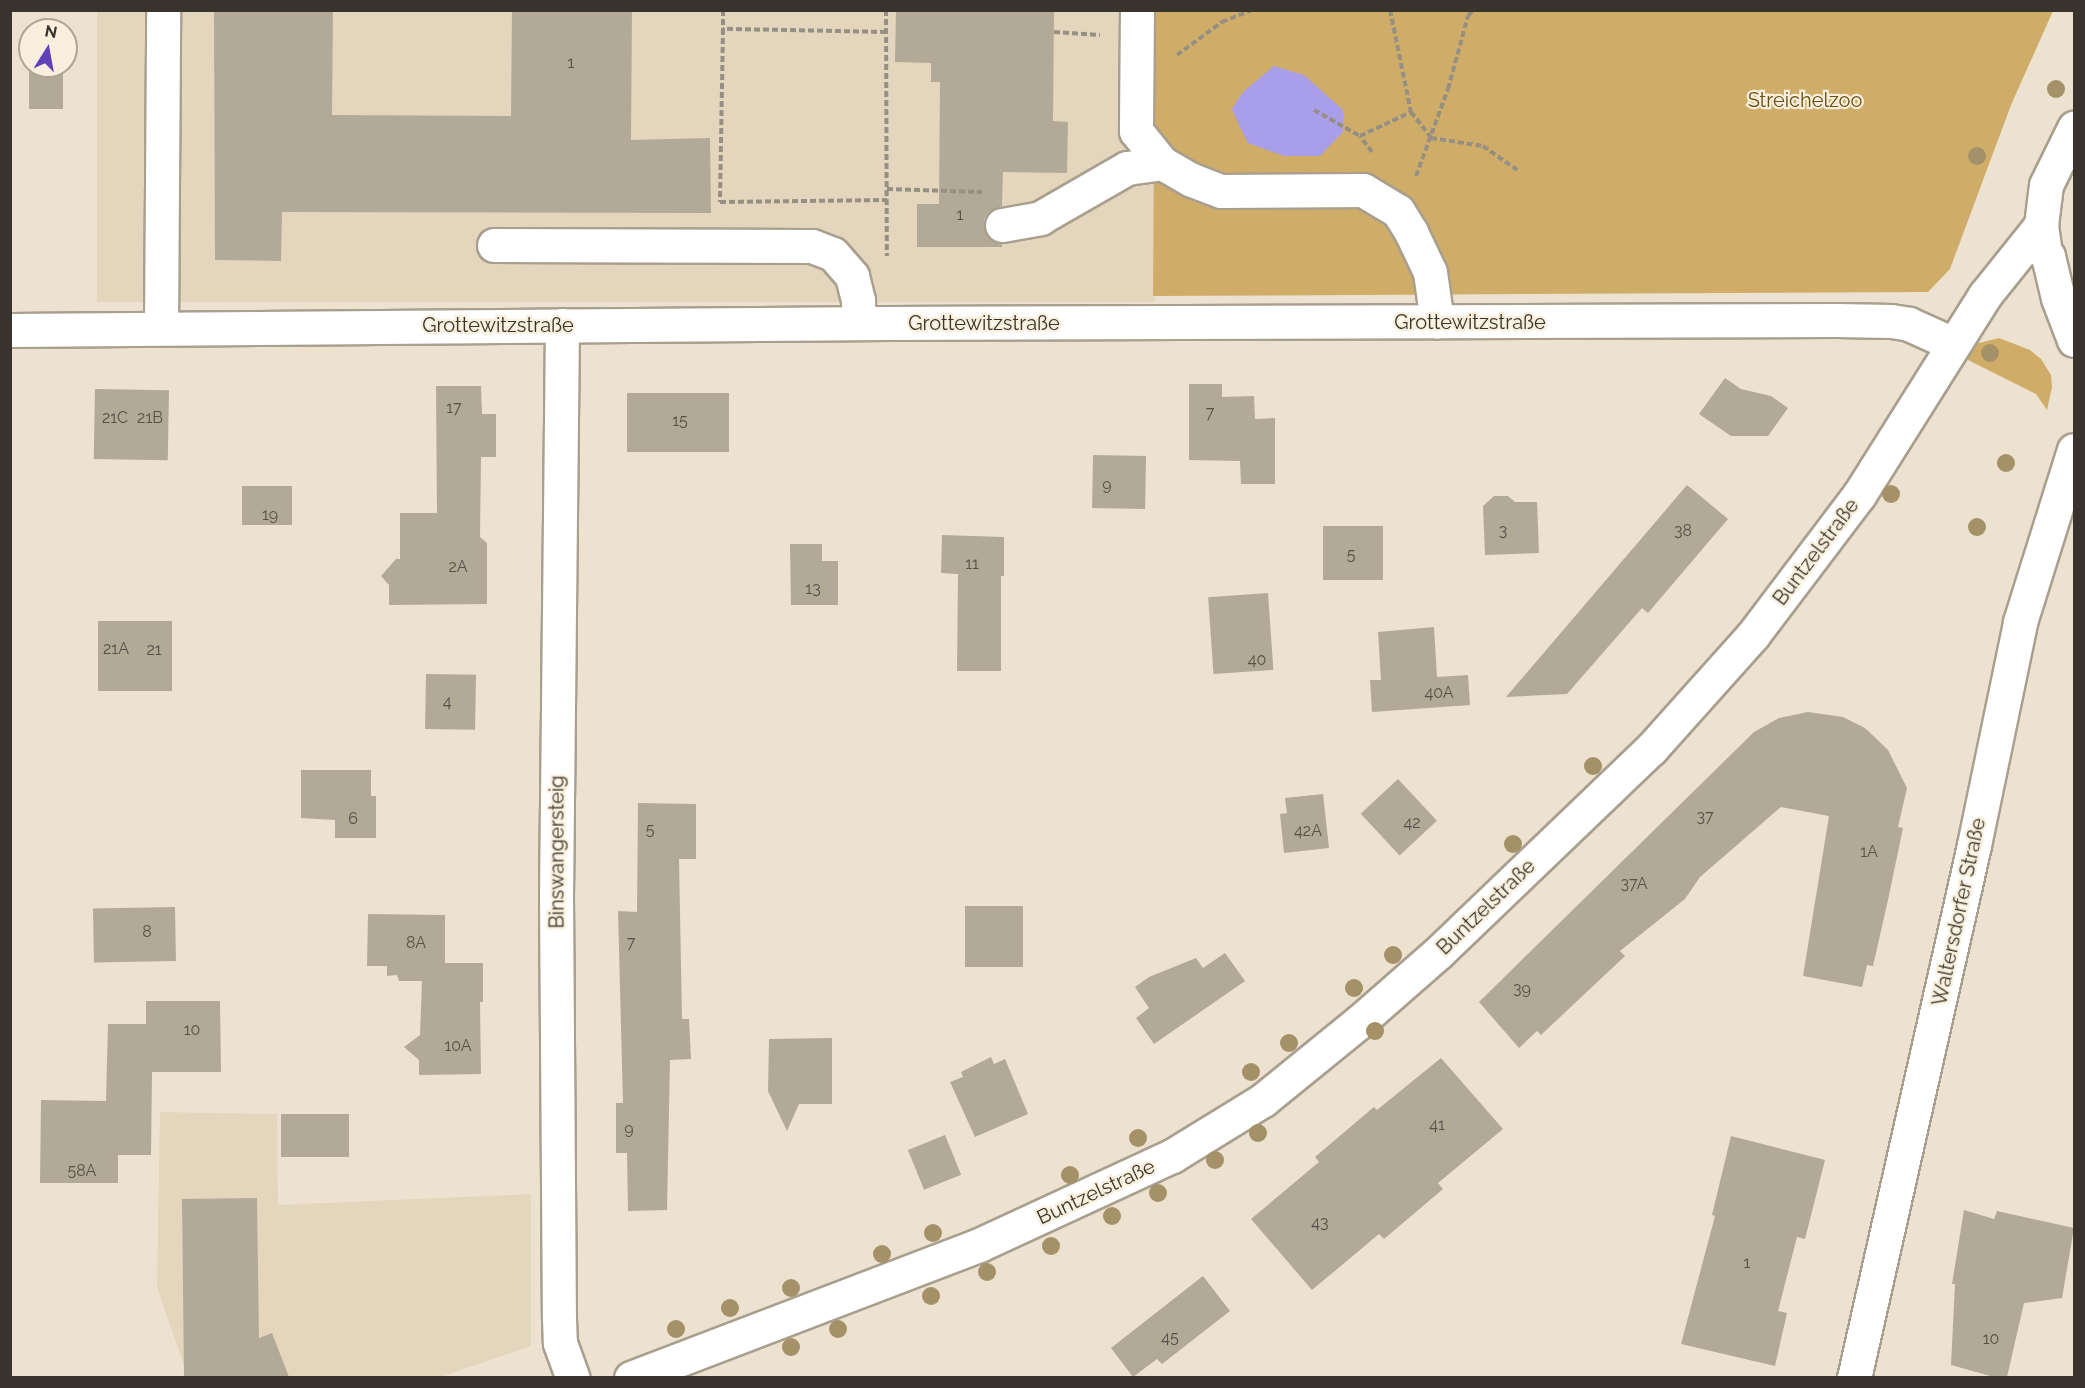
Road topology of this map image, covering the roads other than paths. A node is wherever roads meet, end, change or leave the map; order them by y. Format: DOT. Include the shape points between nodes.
graph roads {
  1 [pos="163,10"];
  2 [pos="1137,10"];
  3 [pos="2074,128"];
  4 [pos="1162,163"];
  5 [pos="1002,225"];
  6 [pos="2041,225"];
  7 [pos="494,245"];
  8 [pos="1437,322"];
  9 [pos="859,323"];
  10 [pos="562,325"];
  11 [pos="161,328"];
  12 [pos="10,330"];
  13 [pos="2072,332"];
  14 [pos="1953,344"];
  15 [pos="2074,450"];
  16 [pos="573,1377"];
  17 [pos="631,1377"];
  18 [pos="1854,1377"];
  1 -- 11 [label="street"];
  2 -- 4 [label="street" via="1136,131"];
  3 -- 6 [label="street" via="2046,185"];
  4 -- 5 [label="street" via="1127,168 1040,218"];
  4 -- 8 [label="street" via="1221,191 1363,190 1398,211 1430,272"];
  6 -- 13 [label="street" via="2045,253"];
  6 -- 14 [label="street, Buntzelstraße" via="1985,295"];
  7 -- 9 [label="street" via="812,246 833,254 852,276"];
  8 -- 9 [label="street, Grottewitzstraße"];
  8 -- 14 [label="street, Grottewitzstraße" via="1891,321 1920,327"];
  9 -- 10 [label="street, Grottewitzstraße"];
  10 -- 11 [label="street, Grottewitzstraße"];
  10 -- 16 [label="street, Binswangersteig" via="556,897 559,1306 560,1343"];
  11 -- 12 [label="street, Grottewitzstraße"];
  14 -- 17 [label="street, Buntzelstraße" via="1852,505 1753,635 1651,749 1439,952 1263,1100 1172,1156 1038,1220 969,1250"];
  15 -- 18 [label="street, Waltersdorfer Straße" via="2020,621 1974,845"];
}
